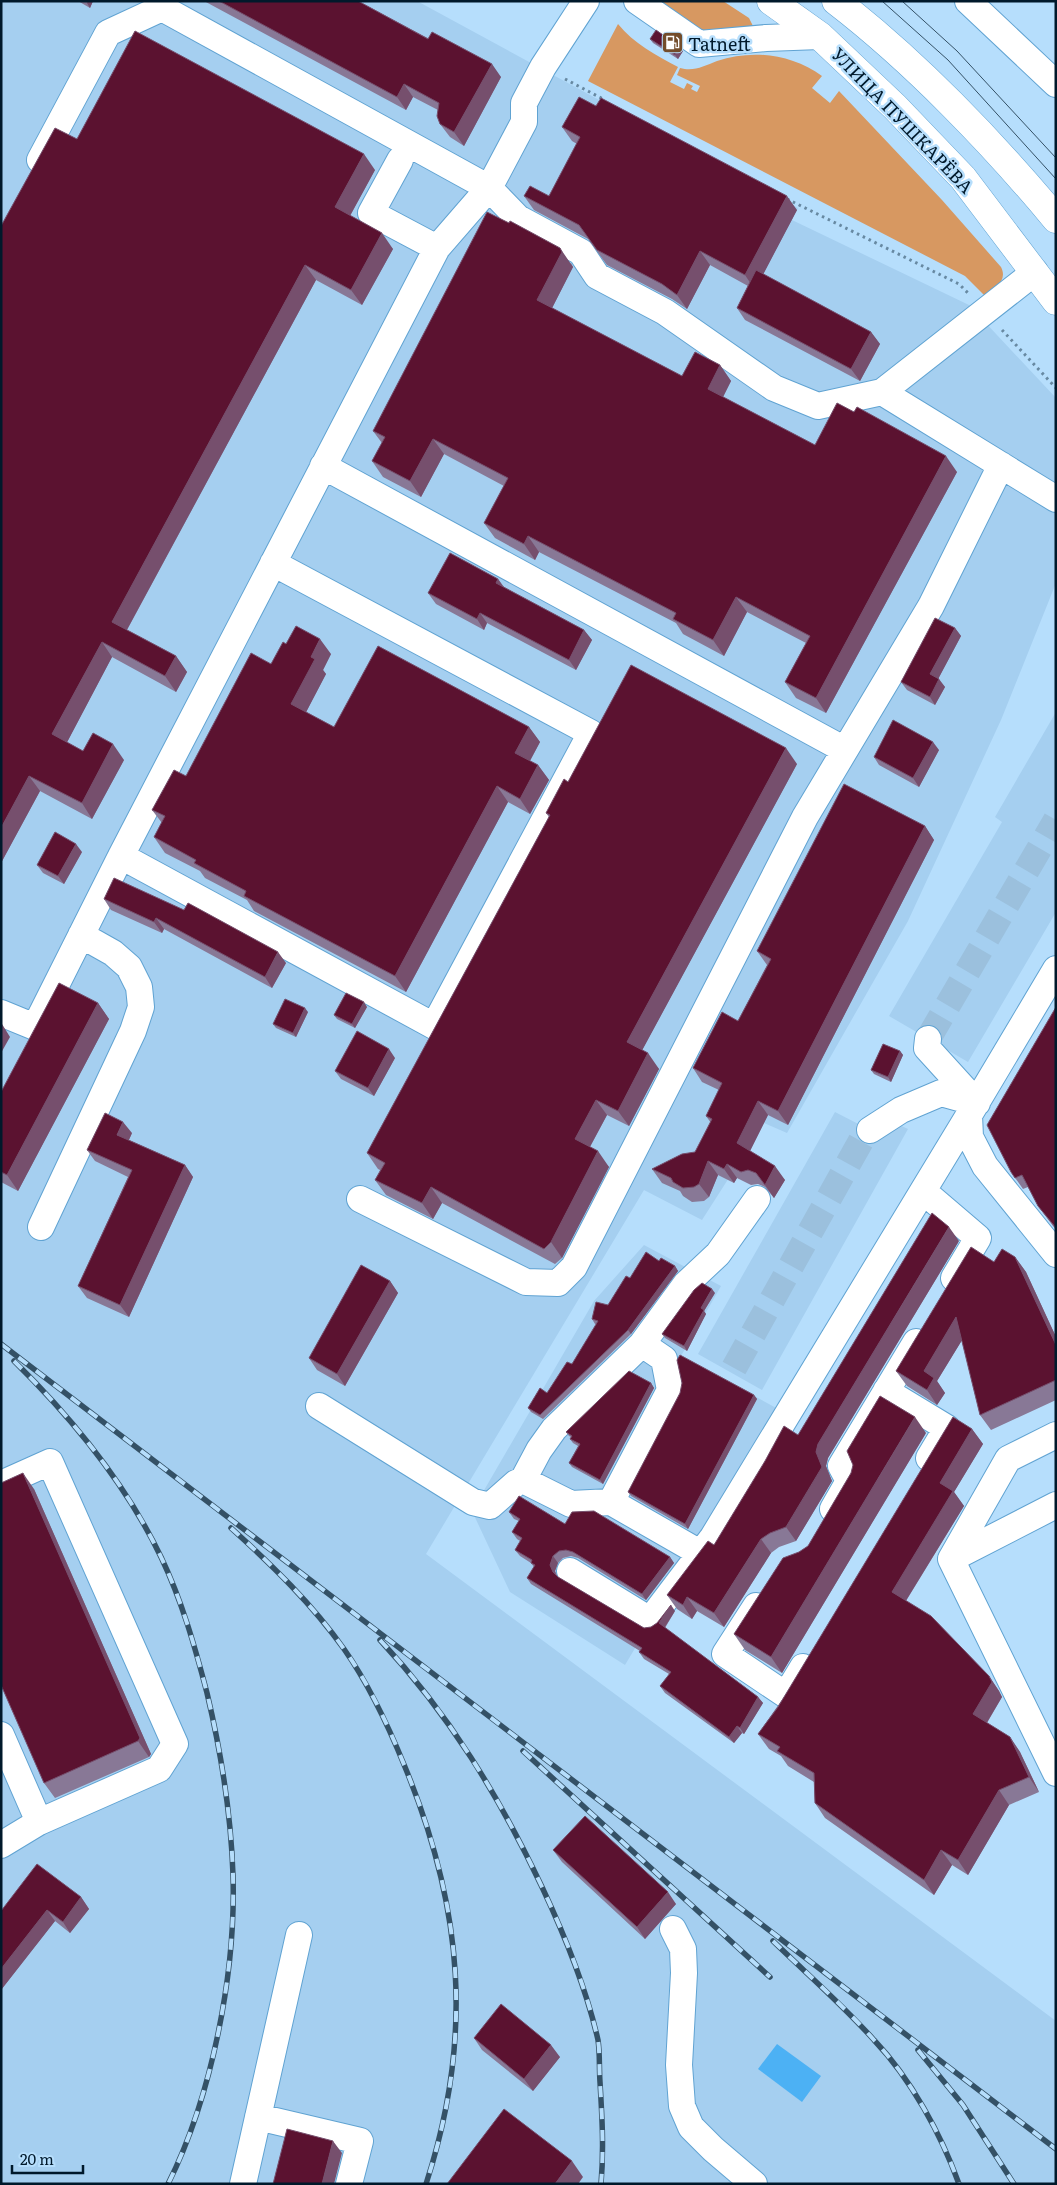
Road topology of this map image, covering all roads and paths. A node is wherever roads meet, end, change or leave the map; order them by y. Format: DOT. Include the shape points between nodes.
graph roads {
  1 [pos="586,1"];
  2 [pos="638,1"];
  3 [pos="771,1"];
  4 [pos="836,1"];
  5 [pos="968,1"];
  6 [pos="820,36"];
  7 [pos="544,67"];
  8 [pos="1056,84"];
  9 [pos="604,100"];
  10 [pos="400,160"];
  11 [pos="29,180"];
  12 [pos="489,188"];
  13 [pos="785,198"];
  14 [pos="1056,219"];
  15 [pos="437,248"];
  16 [pos="1034,272"];
  17 [pos="1056,301"];
  18 [pos="985,311"];
  19 [pos="1056,388"];
  20 [pos="882,392"];
  21 [pos="1000,465"];
  22 [pos="323,466"];
  23 [pos="1056,499"];
  24 [pos="272,563"];
  25 [pos="845,750"];
  26 [pos="121,856"];
  27 [pos="81,935"];
  28 [pos="1056,969"];
  29 [pos="1,1013"];
  30 [pos="928,1039"];
  31 [pos="973,1109"];
  32 [pos="870,1130"];
  33 [pos="923,1191"];
  34 [pos="360,1199"];
  35 [pos="757,1199"];
  36 [pos="41,1227"];
  37 [pos="1056,1254"];
  38 [pos="942,1297"];
  39 [pos="927,1323"];
  40 [pos="642,1344"];
  41 [pos="886,1391"];
  42 [pos="319,1406"];
  43 [pos="1056,1435"];
  44 [pos="916,1478"];
  45 [pos="523,1480"];
  46 [pos="1,1484"];
  47 [pos="611,1502"];
  48 [pos="1056,1505"];
  49 [pos="820,1530"];
  50 [pos="700,1553"];
  51 [pos="951,1559"];
  52 [pos="570,1571"];
  53 [pos="768,1586"];
  54 [pos="816,1645"];
  55 [pos="786,1695"];
  56 [pos="772,1717"];
  57 [pos="1,1735"];
  58 [pos="1056,1773"];
  59 [pos="39,1822"];
  60 [pos="1,1846"];
  61 [pos="672,1929"];
  62 [pos="299,1935"];
  63 [pos="258,2117"];
  64 [pos="243,2184"];
  65 [pos="349,2184"];
  66 [pos="754,2184"];
  1 -- 7 [label="street"];
  2 -- 6 [label="street" via="699,44"];
  3 -- 6 [label="main road, УЛИЦА ПУШКАРЁВА"];
  4 -- 14 [label="main road" via="934,88"];
  5 -- 8 [label="street"];
  6 -- 16 [label="main road, УЛИЦА ПУШКАРЁВА" via="963,178"];
  7 -- 9 [label="path"];
  7 -- 12 [label="street" via="524,103 524,122"];
  10 -- 15 [label="street" via="372,213"];
  11 -- 12 [label="street" via="108,33 162,8"];
  12 -- 15 [label="street"];
  12 -- 20 [label="street" via="518,218 581,252 597,276 664,312 774,388 818,406"];
  13 -- 18 [label="path" via="959,284"];
  15 -- 22 [label="street"];
  16 -- 17 [label="main road, УЛИЦА ПУШКАРЁВА"];
  16 -- 18 [label="street"];
  18 -- 19 [label="path"];
  18 -- 20 [label="street"];
  20 -- 21 [label="street"];
  21 -- 23 [label="street"];
  21 -- 25 [label="street" via="931,606"];
  22 -- 24 [label="street"];
  22 -- 25 [label="street"];
  24 -- 26 [label="street"];
  24 -- 26 [label="street" via="591,733 434,1026"];
  25 -- 34 [label="street" via="805,817 574,1267 558,1283 526,1282"];
  26 -- 27 [label="street"];
  27 -- 29 [label="street" via="35,1027"];
  27 -- 36 [label="street" via="113,953 129,967 139,988 141,1007 133,1031"];
  28 -- 31 [label="street"];
  30 -- 31 [label="street" via="927,1048"];
  31 -- 32 [label="street" via="941,1093 901,1110"];
  31 -- 33 [label="street"];
  31 -- 37 [label="street" via="970,1137 984,1166"];
  33 -- 38 [label="street" via="978,1238"];
  33 -- 50 [label="street" via="713,1537"];
  35 -- 40 [label="street" via="718,1254 686,1284"];
  39 -- 41 [label="street"];
  40 -- 45 [label="street" via="554,1429"];
  40 -- 47 [label="street" via="664,1359 670,1390"];
  41 -- 44 [label="street" via="947,1428"];
  41 -- 49 [label="street" via="842,1466 849,1481"];
  42 -- 45 [label="street" via="473,1502 490,1506"];
  43 -- 51 [label="street" via="1008,1459"];
  45 -- 47 [label="street" via="571,1504"];
  46 -- 59 [label="street" via="50,1462 175,1744 158,1769"];
  47 -- 50 [label="street"];
  48 -- 51 [label="street"];
  50 -- 52 [label="street" via="650,1620"];
  51 -- 58 [label="street"];
  53 -- 55 [label="street" via="725,1654"];
  54 -- 55 [label="street"];
  55 -- 56 [label="street"];
  57 -- 59 [label="street"];
  59 -- 60 [label="street"];
  61 -- 66 [label="street" via="682,1949 684,1973 679,2065 682,2106 691,2127"];
  62 -- 63 [label="street"];
  63 -- 64 [label="street"];
  63 -- 65 [label="street" via="360,2141"];
}
